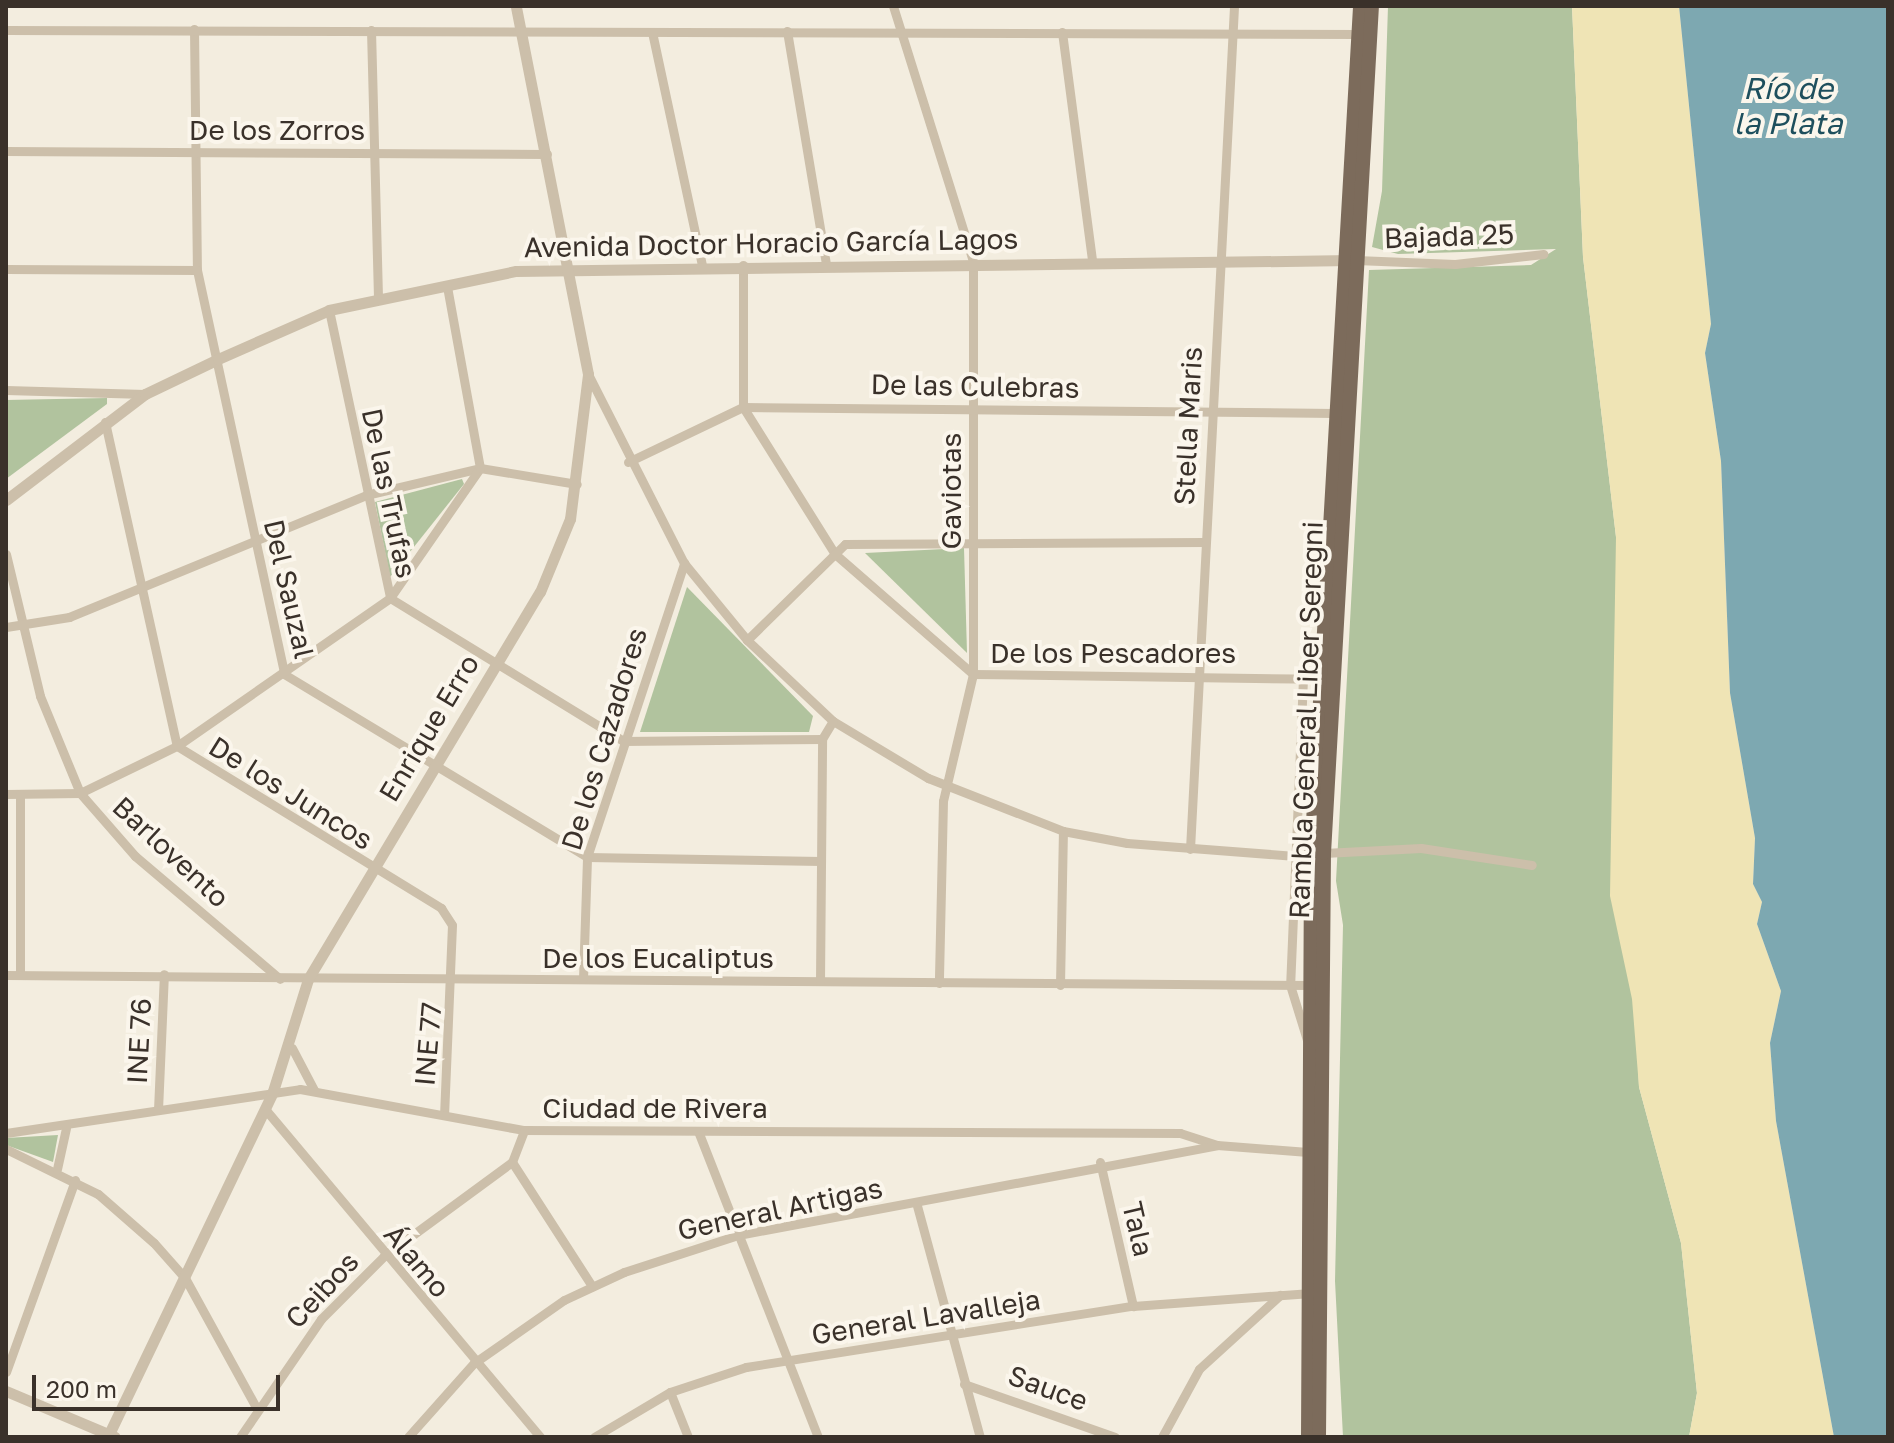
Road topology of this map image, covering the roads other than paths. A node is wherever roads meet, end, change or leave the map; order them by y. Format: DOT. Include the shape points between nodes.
graph roads {
  1 [pos="516,6"];
  2 [pos="893,6"];
  3 [pos="1234,6"];
  4 [pos="1360,6"];
  5 [pos="1372,6"];
  6 [pos="194,29"];
  7 [pos="6,30"];
  8 [pos="371,30"];
  9 [pos="787,31"];
  10 [pos="521,32"];
  11 [pos="652,32"];
  12 [pos="902,32"];
  13 [pos="1062,32"];
  14 [pos="1232,33"];
  15 [pos="1358,34"];
  16 [pos="6,151"];
  17 [pos="195,152"];
  18 [pos="373,153"];
  19 [pos="547,154"];
  20 [pos="1543,254"];
  21 [pos="1219,260"];
  22 [pos="1350,260"];
  23 [pos="1092,261"];
  24 [pos="973,262"];
  25 [pos="826,263"];
  26 [pos="702,265"];
  27 [pos="743,265"];
  28 [pos="569,266"];
  29 [pos="6,269"];
  30 [pos="197,270"];
  31 [pos="447,286"];
  32 [pos="378,299"];
  33 [pos="329,310"];
  34 [pos="218,359"];
  35 [pos="588,374"];
  36 [pos="6,390"];
  37 [pos="145,394"];
  38 [pos="972,406"];
  39 [pos="743,407"];
  40 [pos="1210,412"];
  41 [pos="1334,413"];
  42 [pos="105,422"];
  43 [pos="628,462"];
  44 [pos="480,468"];
  45 [pos="577,484"];
  46 [pos="366,495"];
  47 [pos="6,500"];
  48 [pos="254,542"];
  49 [pos="1204,542"];
  50 [pos="973,543"];
  51 [pos="6,554"];
  52 [pos="835,554"];
  53 [pos="684,563"];
  54 [pos="139,589"];
  55 [pos="390,598"];
  56 [pos="6,627"];
  57 [pos="27,628"];
  58 [pos="747,640"];
  59 [pos="496,664"];
  60 [pos="284,674"];
  61 [pos="973,674"];
  62 [pos="1199,674"];
  63 [pos="1303,678"];
  64 [pos="1319,679"];
  65 [pos="833,721"];
  66 [pos="822,739"];
  67 [pos="623,741"];
  68 [pos="177,746"];
  69 [pos="434,766"];
  70 [pos="946,786"];
  71 [pos="80,793"];
  72 [pos="6,794"];
  73 [pos="20,794"];
  74 [pos="1063,831"];
  75 [pos="1190,849"];
  76 [pos="1318,855"];
  77 [pos="587,857"];
  78 [pos="1294,857"];
  79 [pos="821,861"];
  80 [pos="1532,865"];
  81 [pos="372,869"];
  82 [pos="164,974"];
  83 [pos="6,975"];
  84 [pos="20,975"];
  85 [pos="280,979"];
  86 [pos="308,979"];
  87 [pos="455,979"];
  88 [pos="583,979"];
  89 [pos="820,981"];
  90 [pos="939,983"];
  91 [pos="1060,985"];
  92 [pos="1290,985"];
  93 [pos="1309,985"];
  94 [pos="1309,1047"];
  95 [pos="292,1048"];
  96 [pos="314,1090"];
  97 [pos="273,1091"];
  98 [pos="265,1109"];
  99 [pos="158,1110"];
  100 [pos="444,1112"];
  101 [pos="66,1128"];
  102 [pos="524,1130"];
  103 [pos="698,1131"];
  104 [pos="6,1133"];
  105 [pos="1217,1145"];
  106 [pos="6,1149"];
  107 [pos="1308,1152"];
  108 [pos="512,1162"];
  109 [pos="1100,1162"];
  110 [pos="57,1169"];
  111 [pos="75,1180"];
  112 [pos="916,1202"];
  113 [pos="738,1235"];
  114 [pos="384,1256"];
  115 [pos="185,1278"];
  116 [pos="592,1286"];
  117 [pos="1308,1293"];
  118 [pos="1280,1295"];
  119 [pos="1133,1306"];
  120 [pos="948,1336"];
  121 [pos="788,1361"];
  122 [pos="474,1363"];
  123 [pos="6,1372"];
  124 [pos="964,1384"];
  125 [pos="6,1391"];
  126 [pos="670,1392"];
  127 [pos="256,1407"];
  128 [pos="112,1435"];
  129 [pos="240,1437"];
  130 [pos="408,1437"];
  131 [pos="540,1437"];
  132 [pos="594,1437"];
  133 [pos="688,1437"];
  134 [pos="818,1437"];
  135 [pos="980,1437"];
  136 [pos="1115,1437"];
  137 [pos="1162,1437"];
  138 [pos="1308,1437"];
  139 [pos="1319,1437"];
  1 -- 10 [label="street, Enrique Erro"];
  2 -- 12 [label="street, Gaviotas"];
  3 -- 14 [label="street, Stella Maris"];
  4 -- 15 [label="main road, Rambla General Liber Seregni"];
  5 -- 22 [label="main road, Rambla General Liber Seregni"];
  6 -- 7 [label="street"];
  6 -- 8 [label="street"];
  6 -- 17 [label="street, Del Sauzal"];
  8 -- 10 [label="street"];
  8 -- 18 [label="street"];
  9 -- 11 [label="street"];
  9 -- 12 [label="street"];
  9 -- 25 [label="street"];
  10 -- 11 [label="street"];
  10 -- 19 [label="street, Enrique Erro"];
  11 -- 26 [label="street"];
  12 -- 13 [label="street"];
  12 -- 24 [label="street, Gaviotas"];
  13 -- 14 [label="street"];
  13 -- 23 [label="street"];
  14 -- 15 [label="street"];
  14 -- 21 [label="street, Stella Maris"];
  15 -- 22 [label="main road, Rambla General Liber Seregni"];
  16 -- 17 [label="street, De los Zorros"];
  17 -- 18 [label="street, De los Zorros"];
  17 -- 30 [label="street, Del Sauzal"];
  18 -- 19 [label="street, De los Zorros"];
  18 -- 32 [label="street"];
  19 -- 28 [label="street, Enrique Erro"];
  20 -- 22 [label="street, Bajada 25" via="1455,264"];
  21 -- 22 [label="street, Avenida Doctor Horacio García Lagos"];
  21 -- 23 [label="street, Avenida Doctor Horacio García Lagos"];
  21 -- 40 [label="street, Stella Maris"];
  22 -- 41 [label="main road, Rambla General Liber Seregni"];
  22 -- 76 [label="main road, Rambla General Liber Seregni"];
  23 -- 24 [label="street, Avenida Doctor Horacio García Lagos"];
  24 -- 25 [label="street, Avenida Doctor Horacio García Lagos"];
  24 -- 38 [label="street, Gaviotas"];
  25 -- 27 [label="street, Avenida Doctor Horacio García Lagos"];
  26 -- 27 [label="street, Avenida Doctor Horacio García Lagos"];
  26 -- 28 [label="street, Avenida Doctor Horacio García Lagos"];
  27 -- 39 [label="street"];
  28 -- 31 [label="street, Avenida Doctor Horacio García Lagos"];
  28 -- 35 [label="street, Enrique Erro"];
  29 -- 30 [label="street"];
  30 -- 34 [label="street, Del Sauzal"];
  31 -- 32 [label="street, Avenida Doctor Horacio García Lagos"];
  31 -- 44 [label="street"];
  32 -- 33 [label="street, Avenida Doctor Horacio García Lagos"];
  33 -- 34 [label="street, Avenida Doctor Horacio García Lagos"];
  33 -- 46 [label="street, De las Trufas"];
  34 -- 37 [label="street, Avenida Doctor Horacio García Lagos"];
  34 -- 48 [label="street, Del Sauzal"];
  35 -- 43 [label="street"];
  35 -- 45 [label="street, Enrique Erro"];
  36 -- 37 [label="street"];
  37 -- 42 [label="street, Avenida Doctor Horacio García Lagos"];
  38 -- 39 [label="street, De las Culebras"];
  38 -- 40 [label="street, De las Culebras"];
  38 -- 50 [label="street, Gaviotas"];
  39 -- 43 [label="street, De las Culebras"];
  39 -- 52 [label="street, De los Pescadores"];
  40 -- 41 [label="street, De las Culebras"];
  40 -- 49 [label="street, Stella Maris"];
  41 -- 64 [label="main road, Rambla General Liber Seregni"];
  42 -- 47 [label="street, Avenida Doctor Horacio García Lagos"];
  42 -- 54 [label="street, De los Juncos"];
  43 -- 53 [label="street"];
  44 -- 45 [label="street"];
  44 -- 46 [label="street"];
  44 -- 55 [label="street"];
  45 -- 59 [label="street, Enrique Erro" via="557,557"];
  46 -- 48 [label="street"];
  46 -- 55 [label="street, De las Trufas"];
  48 -- 54 [label="street"];
  48 -- 60 [label="street, Del Sauzal"];
  49 -- 50 [label="street"];
  49 -- 62 [label="street, Stella Maris"];
  50 -- 52 [label="street" via="845,544"];
  50 -- 61 [label="street, Gaviotas"];
  51 -- 57 [label="street, Barlovento"];
  52 -- 58 [label="street"];
  52 -- 61 [label="street, De los Pescadores"];
  53 -- 58 [label="street"];
  53 -- 67 [label="street, De los Cazadores"];
  54 -- 57 [label="street"];
  54 -- 68 [label="street, De los Juncos"];
  55 -- 59 [label="street, De las Trufas"];
  55 -- 60 [label="street"];
  56 -- 57 [label="street"];
  57 -- 71 [label="street, Barlovento" via="40,696"];
  58 -- 65 [label="street"];
  59 -- 67 [label="street, De las Trufas"];
  59 -- 69 [label="street, Enrique Erro"];
  60 -- 68 [label="street"];
  60 -- 69 [label="street, Del Sauzal"];
  61 -- 62 [label="street, De los Pescadores"];
  61 -- 70 [label="street, Gaviotas"];
  62 -- 63 [label="street, De los Pescadores"];
  62 -- 75 [label="street, Stella Maris"];
  63 -- 64 [label="street, De los Pescadores"];
  63 -- 78 [label="street"];
  64 -- 76 [label="main road, Rambla General Liber Seregni"];
  65 -- 66 [label="street"];
  65 -- 70 [label="street"];
  66 -- 67 [label="street"];
  66 -- 79 [label="street"];
  67 -- 77 [label="street, De los Cazadores"];
  68 -- 71 [label="street"];
  68 -- 81 [label="street, De los Juncos"];
  69 -- 77 [label="street, Del Sauzal"];
  69 -- 81 [label="street, Enrique Erro"];
  70 -- 74 [label="street"];
  70 -- 90 [label="street, Gaviotas"];
  71 -- 73 [label="street"];
  71 -- 85 [label="street, Barlovento" via="135,856"];
  72 -- 73 [label="street"];
  73 -- 84 [label="street"];
  74 -- 75 [label="street"];
  74 -- 91 [label="street"];
  75 -- 78 [label="street"];
  76 -- 78 [label="street"];
  76 -- 80 [label="street" via="1421,848"];
  76 -- 93 [label="main road, Rambla General Liber Seregni"];
  76 -- 139 [label="main road, Rambla General Liber Seregni"];
  77 -- 79 [label="street, Del Sauzal"];
  77 -- 88 [label="street, De los Cazadores"];
  78 -- 92 [label="street"];
  79 -- 89 [label="street"];
  81 -- 86 [label="street, Enrique Erro"];
  81 -- 87 [label="street, De los Juncos" via="447,915"];
  82 -- 84 [label="street, De los Eucaliptus"];
  82 -- 85 [label="street, De los Eucaliptus"];
  82 -- 99 [label="street, INE 76"];
  83 -- 84 [label="street, De los Eucaliptus"];
  85 -- 86 [label="street, De los Eucaliptus"];
  86 -- 87 [label="street, De los Eucaliptus"];
  86 -- 95 [label="street, Enrique Erro"];
  87 -- 88 [label="street, De los Eucaliptus"];
  87 -- 100 [label="street, INE 77"];
  88 -- 89 [label="street, De los Eucaliptus"];
  89 -- 90 [label="street, De los Eucaliptus"];
  90 -- 91 [label="street, De los Eucaliptus"];
  91 -- 92 [label="street, De los Eucaliptus"];
  92 -- 93 [label="street, De los Eucaliptus"];
  92 -- 94 [label="street"];
  93 -- 94 [label="main road, Rambla General Liber Seregni"];
  94 -- 107 [label="main road, Rambla General Liber Seregni"];
  95 -- 96 [label="street"];
  95 -- 97 [label="street, Enrique Erro"];
  96 -- 97 [label="street, Ciudad de Rivera"];
  96 -- 100 [label="street, Ciudad de Rivera"];
  97 -- 98 [label="street, Enrique Erro"];
  97 -- 99 [label="street, Ciudad de Rivera"];
  98 -- 114 [label="street, Álamo"];
  98 -- 115 [label="street, Enrique Erro"];
  99 -- 101 [label="street, Ciudad de Rivera"];
  100 -- 102 [label="street, Ciudad de Rivera"];
  101 -- 104 [label="street, Ciudad de Rivera"];
  101 -- 110 [label="street"];
  102 -- 103 [label="street, Ciudad de Rivera"];
  102 -- 108 [label="street"];
  103 -- 105 [label="street, Ciudad de Rivera" via="1180,1133"];
  103 -- 113 [label="street"];
  105 -- 107 [label="street, Ciudad de Rivera"];
  105 -- 109 [label="street, General Artigas"];
  106 -- 110 [label="street"];
  107 -- 117 [label="main road, Rambla General Liber Seregni"];
  108 -- 114 [label="street, Ceibos"];
  108 -- 116 [label="street"];
  109 -- 112 [label="street, General Artigas"];
  109 -- 119 [label="street, Tala"];
  110 -- 111 [label="street"];
  111 -- 115 [label="street" via="128,1219"];
  111 -- 123 [label="street"];
  112 -- 113 [label="street, General Artigas"];
  112 -- 120 [label="street"];
  113 -- 116 [label="street, General Artigas"];
  113 -- 121 [label="street"];
  114 -- 122 [label="street, Álamo"];
  114 -- 127 [label="street, Ceibos" via="321,1319"];
  115 -- 127 [label="street"];
  115 -- 128 [label="street, Enrique Erro"];
  116 -- 122 [label="street, General Artigas"];
  117 -- 118 [label="street, General Lavalleja"];
  117 -- 138 [label="main road, Rambla General Liber Seregni"];
  118 -- 119 [label="street, General Lavalleja"];
  118 -- 137 [label="street" via="1199,1369"];
  119 -- 120 [label="street, General Lavalleja"];
  120 -- 121 [label="street, General Lavalleja"];
  120 -- 124 [label="street"];
  121 -- 126 [label="street, General Lavalleja"];
  121 -- 134 [label="street"];
  122 -- 130 [label="street, General Artigas"];
  122 -- 131 [label="street, Álamo"];
  124 -- 135 [label="street"];
  124 -- 136 [label="street, Sauce"];
  125 -- 128 [label="street"];
  126 -- 132 [label="street, General Lavalleja"];
  126 -- 133 [label="street"];
  127 -- 129 [label="street, Ceibos"];
}
